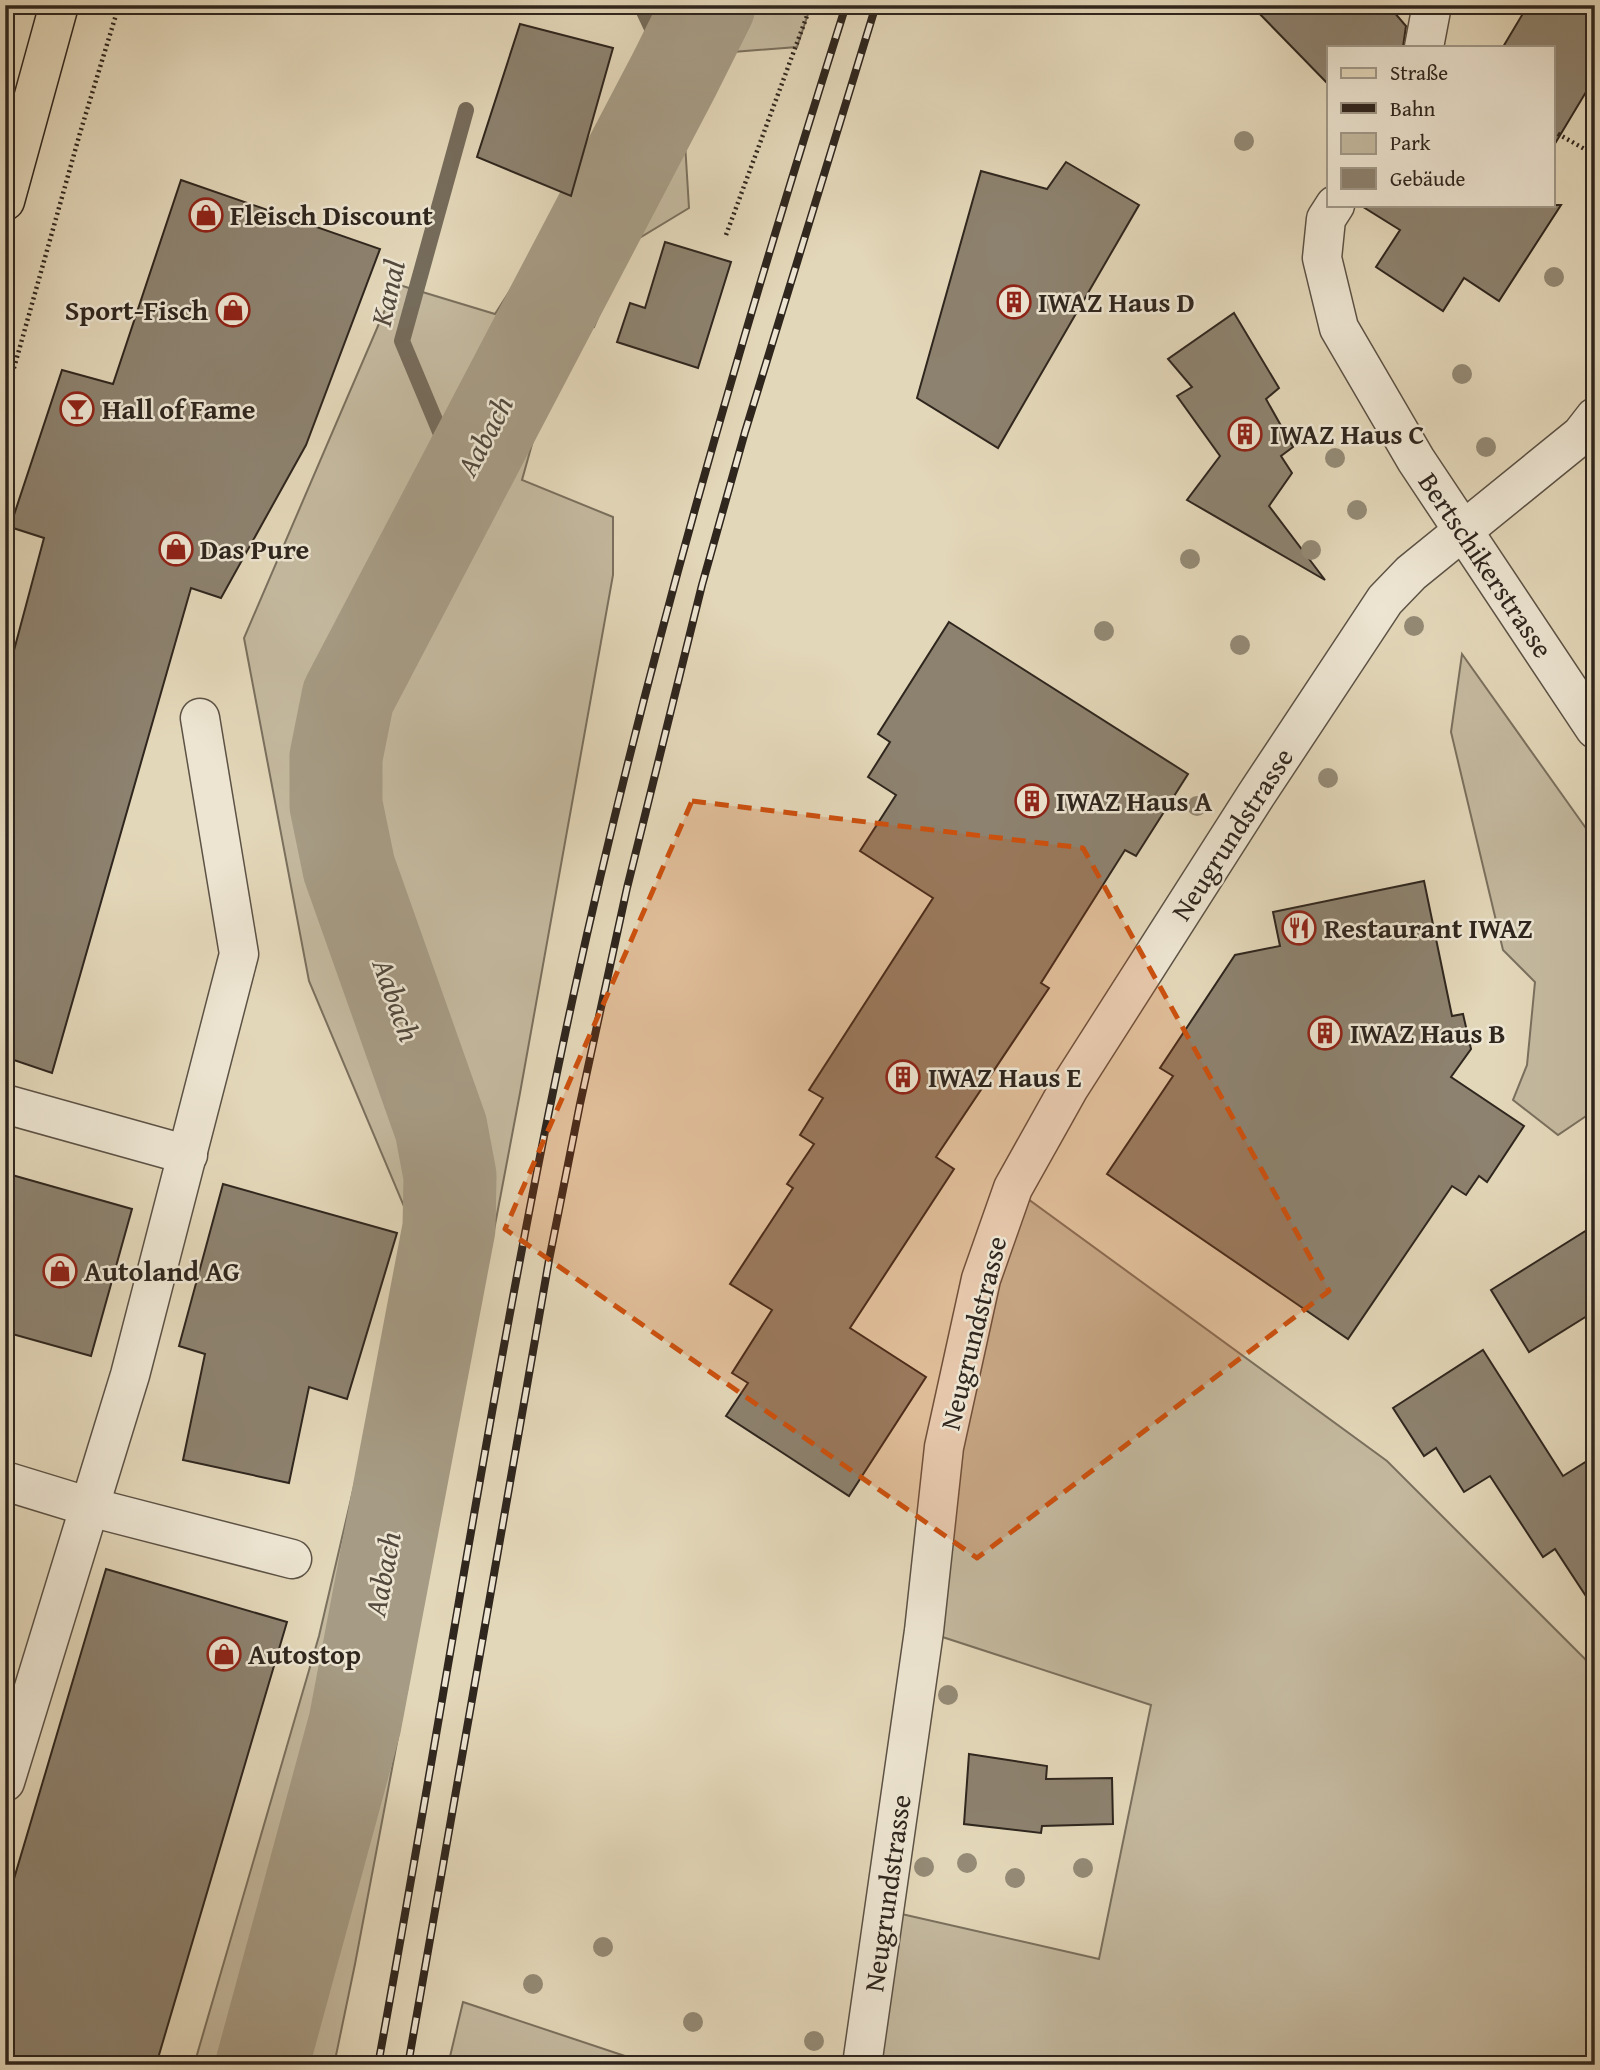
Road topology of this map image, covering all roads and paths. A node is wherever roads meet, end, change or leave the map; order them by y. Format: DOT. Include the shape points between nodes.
graph roads {
  1 [pos="59,5"];
  2 [pos="119,5"];
  3 [pos="811,5"];
  4 [pos="1432,5"];
  5 [pos="1424,46"];
  6 [pos="1554,132"];
  7 [pos="1595,155"];
  8 [pos="5,201"];
  9 [pos="1334,206"];
  10 [pos="726,235"];
  11 [pos="5,400"];
  12 [pos="1595,417"];
  13 [pos="1462,530"];
  14 [pos="200,718"];
  15 [pos="1595,729"];
  16 [pos="5,1104"];
  17 [pos="188,1155"];
  18 [pos="5,1481"];
  19 [pos="90,1507"];
  20 [pos="292,1559"];
  21 [pos="5,1782"];
  22 [pos="862,2065"];
  1 -- 8 [label="main road"];
  2 -- 11 [label="path"];
  3 -- 10 [label="path"];
  4 -- 5 [label="street"];
  6 -- 7 [label="path"];
  9 -- 13 [label="street, Bertschikerstrasse" via="1326,219 1322,258 1339,328"];
  12 -- 13 [label="street, Neugrundstrasse" via="1581,435"];
  13 -- 15 [label="street, Bertschikerstrasse"];
  13 -- 22 [label="street, Neugrundstrasse" via="1385,600 1069,1088 1013,1188 981,1279 944,1447 924,1631"];
  14 -- 17 [label="street" via="239,954"];
  16 -- 17 [label="street"];
  17 -- 19 [label="street"];
  18 -- 19 [label="street"];
  19 -- 20 [label="street"];
  19 -- 21 [label="street"];
}
